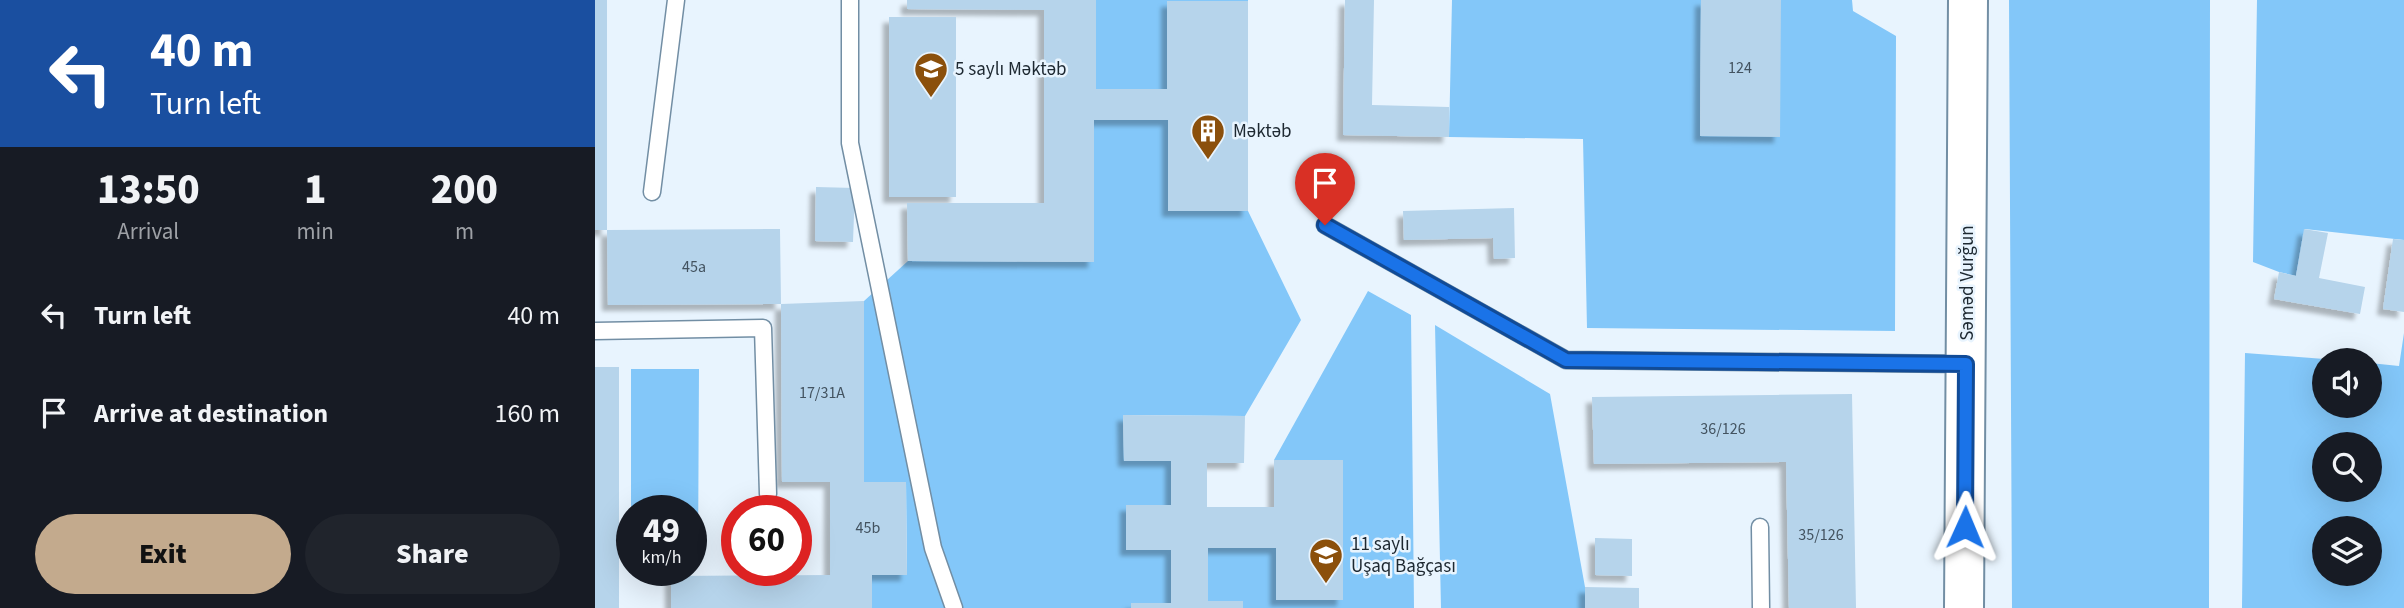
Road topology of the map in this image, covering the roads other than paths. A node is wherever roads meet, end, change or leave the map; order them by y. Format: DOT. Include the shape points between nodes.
graph roads {
  1 [pos="676,0"];
  2 [pos="850,0"];
  3 [pos="1968,0"];
  4 [pos="652,192"];
  5 [pos="1325,225"];
  6 [pos="595,331"];
  7 [pos="1966,364"];
  8 [pos="768,494"];
  9 [pos="1760,527"];
  10 [pos="954,608"];
  11 [pos="1761,608"];
  12 [pos="1964,608"];
  1 -- 4 [label="lane"];
  2 -- 10 [label="lane" via="850,144 933,548"];
  3 -- 7 [label="main road, Səməd Vurğun"];
  5 -- 7 [label="lane" via="1566,360"];
  6 -- 8 [label="lane" via="763,328"];
  7 -- 12 [label="main road, Səməd Vurğun"];
  9 -- 11 [label="lane"];
}
